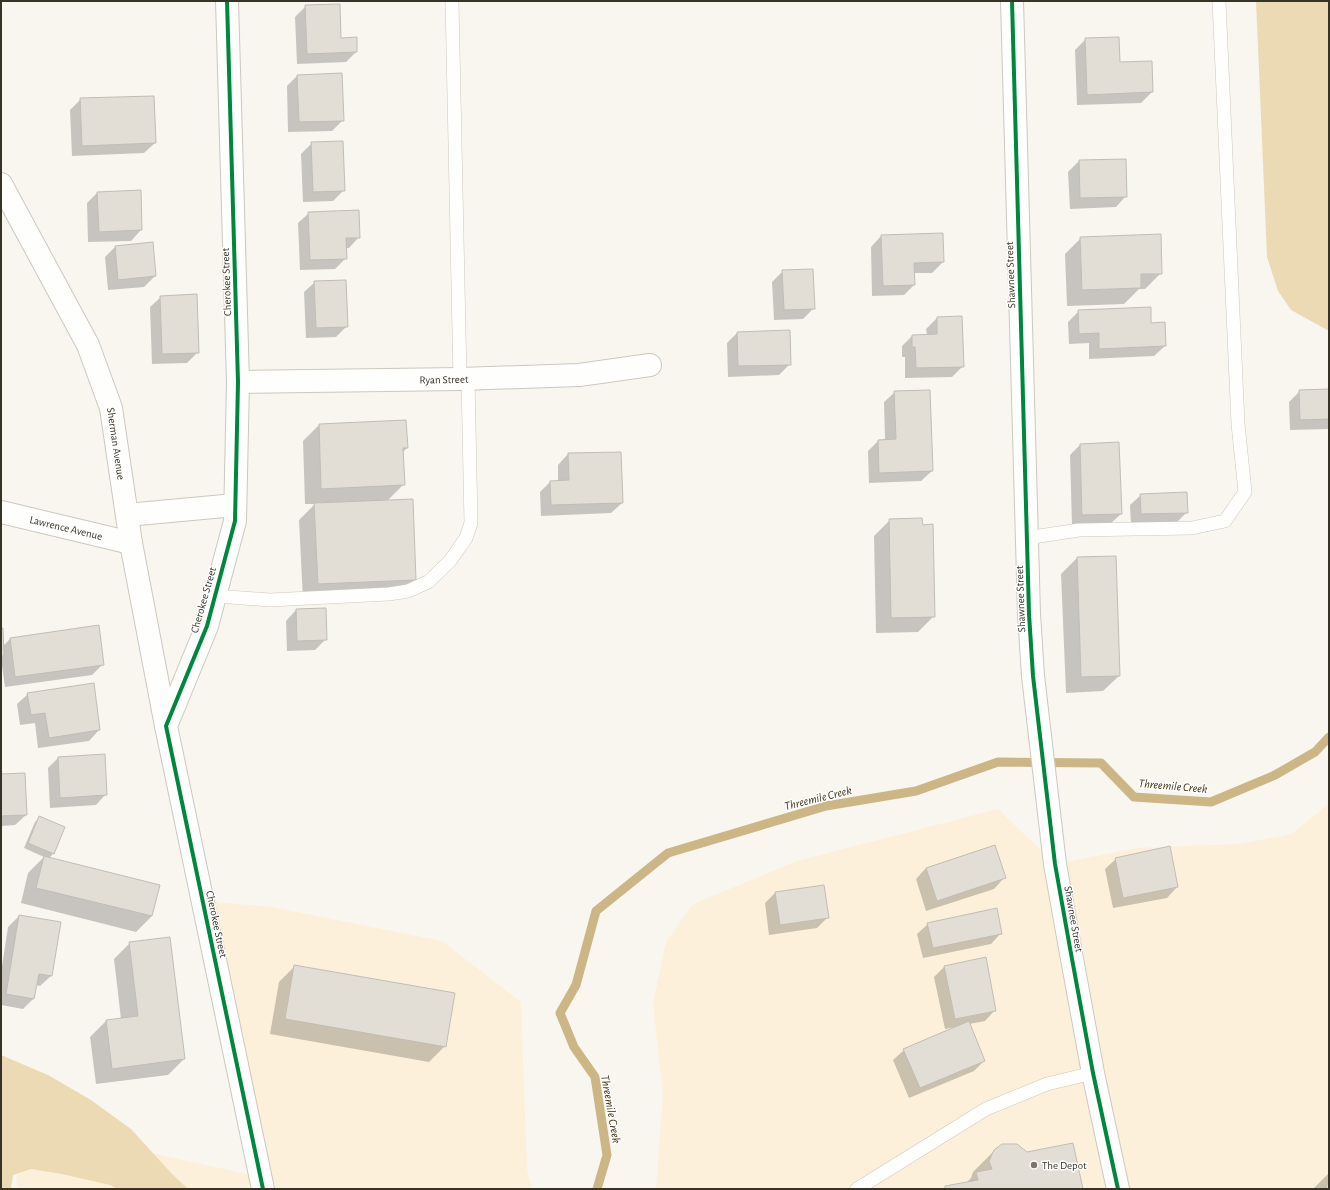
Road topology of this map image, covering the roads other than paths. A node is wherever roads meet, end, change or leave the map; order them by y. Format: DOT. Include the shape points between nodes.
graph roads {
  1 [pos="227,1"];
  2 [pos="452,1"];
  3 [pos="1012,1"];
  4 [pos="1219,1"];
  5 [pos="1,184"];
  6 [pos="650,365"];
  7 [pos="464,379"];
  8 [pos="238,382"];
  9 [pos="235,505"];
  10 [pos="1,512"];
  11 [pos="127,515"];
  12 [pos="1026,538"];
  13 [pos="131,543"];
  14 [pos="215,596"];
  15 [pos="166,726"];
  16 [pos="1093,1073"];
  17 [pos="263,1189"];
  18 [pos="857,1189"];
  19 [pos="1118,1189"];
  1 -- 8 [label="street, Cherokee Street"];
  2 -- 7 [label="lane"];
  3 -- 12 [label="street, Shawnee Street"];
  4 -- 12 [label="lane" via="1238,424 1245,492 1225,521 1192,528 1079,530"];
  5 -- 11 [label="street, Sherman Avenue" via="88,345 111,408"];
  6 -- 7 [label="street, Ryan Street" via="580,375"];
  7 -- 8 [label="street, Ryan Street"];
  7 -- 14 [label="lane" via="471,523 466,538 450,561 428,582 408,591 388,594 270,600"];
  8 -- 9 [label="street, Cherokee Street"];
  9 -- 11 [label="street"];
  9 -- 14 [label="street, Cherokee Street" via="235,521"];
  10 -- 13 [label="street, Lawrence Avenue"];
  11 -- 13 [label="street, Sherman Avenue"];
  12 -- 16 [label="street, Shawnee Street" via="1033,676 1055,864"];
  13 -- 15 [label="street, Sherman Avenue"];
  14 -- 15 [label="street, Cherokee Street" via="207,626"];
  15 -- 17 [label="street, Cherokee Street"];
  16 -- 18 [label="lane" via="1047,1084 986,1109"];
  16 -- 19 [label="street, Shawnee Street"];
}
